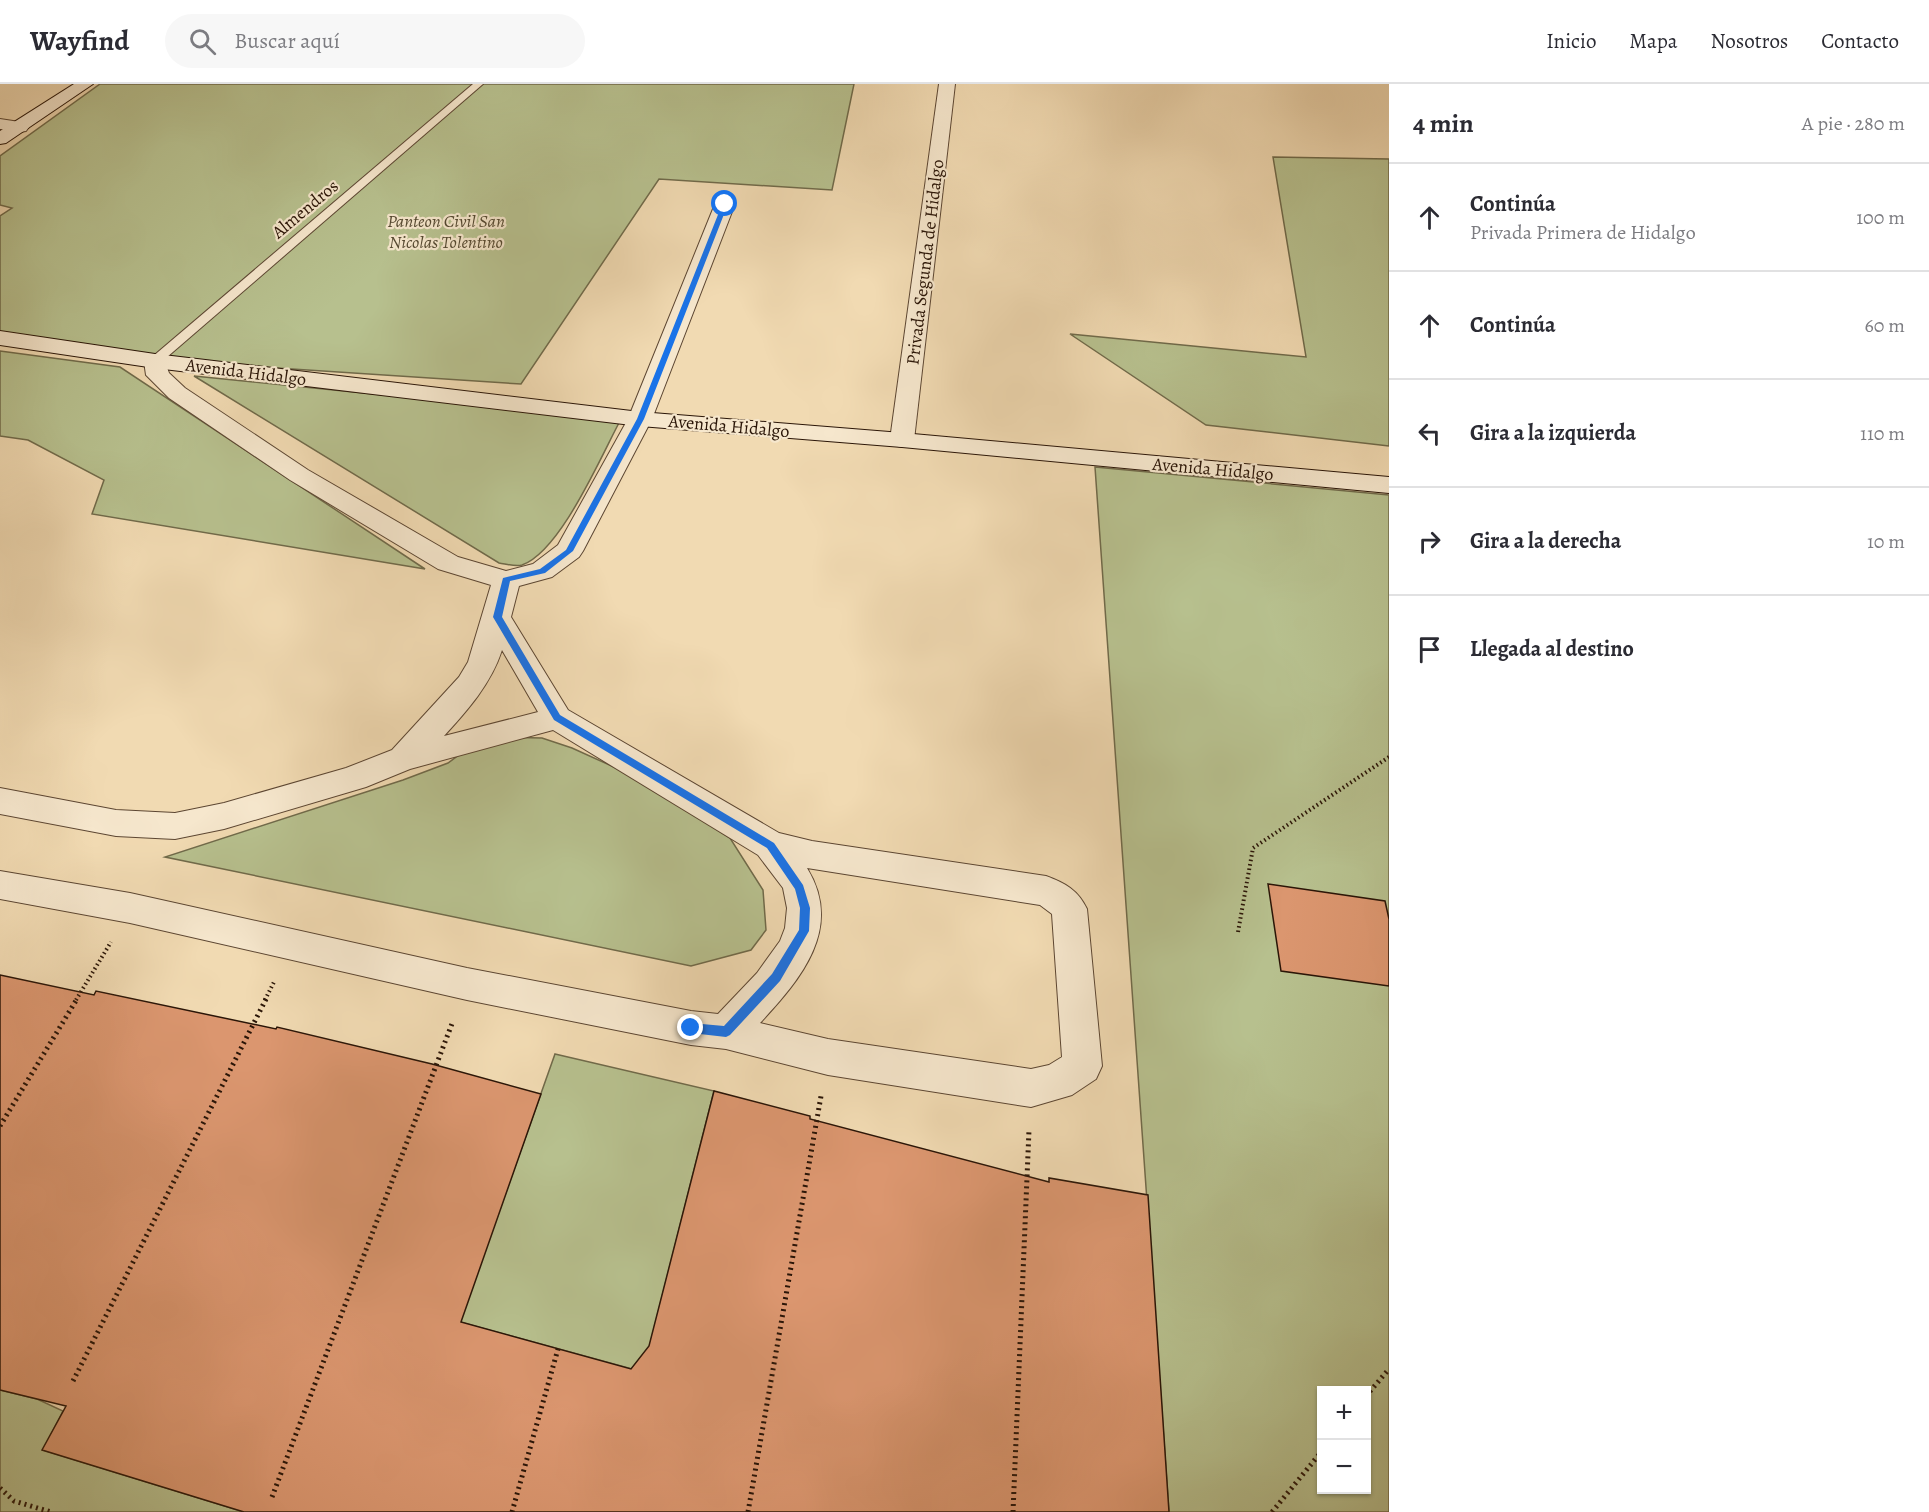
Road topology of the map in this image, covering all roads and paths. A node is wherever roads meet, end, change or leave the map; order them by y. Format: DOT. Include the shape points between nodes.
graph roads {
  1 [pos="85,84"];
  2 [pos="478,84"];
  3 [pos="947,84"];
  4 [pos="0,124"];
  5 [pos="20,127"];
  6 [pos="0,139"];
  7 [pos="725,204"];
  8 [pos="0,338"];
  9 [pos="155,361"];
  10 [pos="640,419"];
  11 [pos="902,440"];
  12 [pos="1389,485"];
  13 [pos="506,580"];
  14 [pos="497,617"];
  15 [pos="557,718"];
  16 [pos="1389,757"];
  17 [pos="403,759"];
  18 [pos="0,801"];
  19 [pos="770,845"];
  20 [pos="0,885"];
  21 [pos="130,908"];
  22 [pos="1238,932"];
  23 [pos="293,943"];
  24 [pos="467,984"];
  25 [pos="726,1032"];
  26 [pos="828,1057"];
  27 [pos="1031,1088"];
  28 [pos="0,1126"];
  29 [pos="558,1349"];
  30 [pos="1389,1369"];
  31 [pos="74,1381"];
  32 [pos="1371,1390"];
  33 [pos="1317,1457"];
  34 [pos="0,1488"];
  35 [pos="272,1497"];
  36 [pos="51,1512"];
  37 [pos="512,1512"];
  38 [pos="748,1512"];
  39 [pos="1013,1512"];
  40 [pos="1272,1512"];
  1 -- 5 [label="street"];
  2 -- 9 [label="lane, Almendros"];
  3 -- 11 [label="street, Privada Segunda de Hidalgo"];
  4 -- 5 [label="street"];
  5 -- 6 [label="street"];
  7 -- 10 [label="street"];
  8 -- 9 [label="street, Avenida Hidalgo"];
  9 -- 10 [label="street, Avenida Hidalgo"];
  9 -- 13 [label="street" via="158,375 177,393 299,475 448,562"];
  10 -- 11 [label="street, Avenida Hidalgo"];
  10 -- 13 [label="street" via="569,551 542,571"];
  11 -- 12 [label="street, Avenida Hidalgo"];
  13 -- 14 [label="street"];
  14 -- 15 [label="street"];
  14 -- 17 [label="street" via="483,662 470,685"];
  15 -- 17 [label="street"];
  15 -- 19 [label="street"];
  16 -- 22 [label="path" via="1253,849"];
  17 -- 18 [label="street" via="224,816 175,826 116,823"];
  19 -- 25 [label="street" via="800,888 805,908 804,931 776,978"];
  19 -- 27 [label="street" via="1046,891 1058,897 1069,909 1082,1066 1058,1082"];
  20 -- 21 [label="street"];
  21 -- 23 [label="street"];
  21 -- 28 [label="path"];
  23 -- 24 [label="street"];
  23 -- 31 [label="path"];
  24 -- 25 [label="street"];
  24 -- 35 [label="path"];
  25 -- 26 [label="street"];
  26 -- 27 [label="street"];
  26 -- 38 [label="path"];
  27 -- 39 [label="path"];
  29 -- 37 [label="path"];
  30 -- 32 [label="path"];
  33 -- 40 [label="path"];
  34 -- 36 [label="path" via="14,1501"];
}
